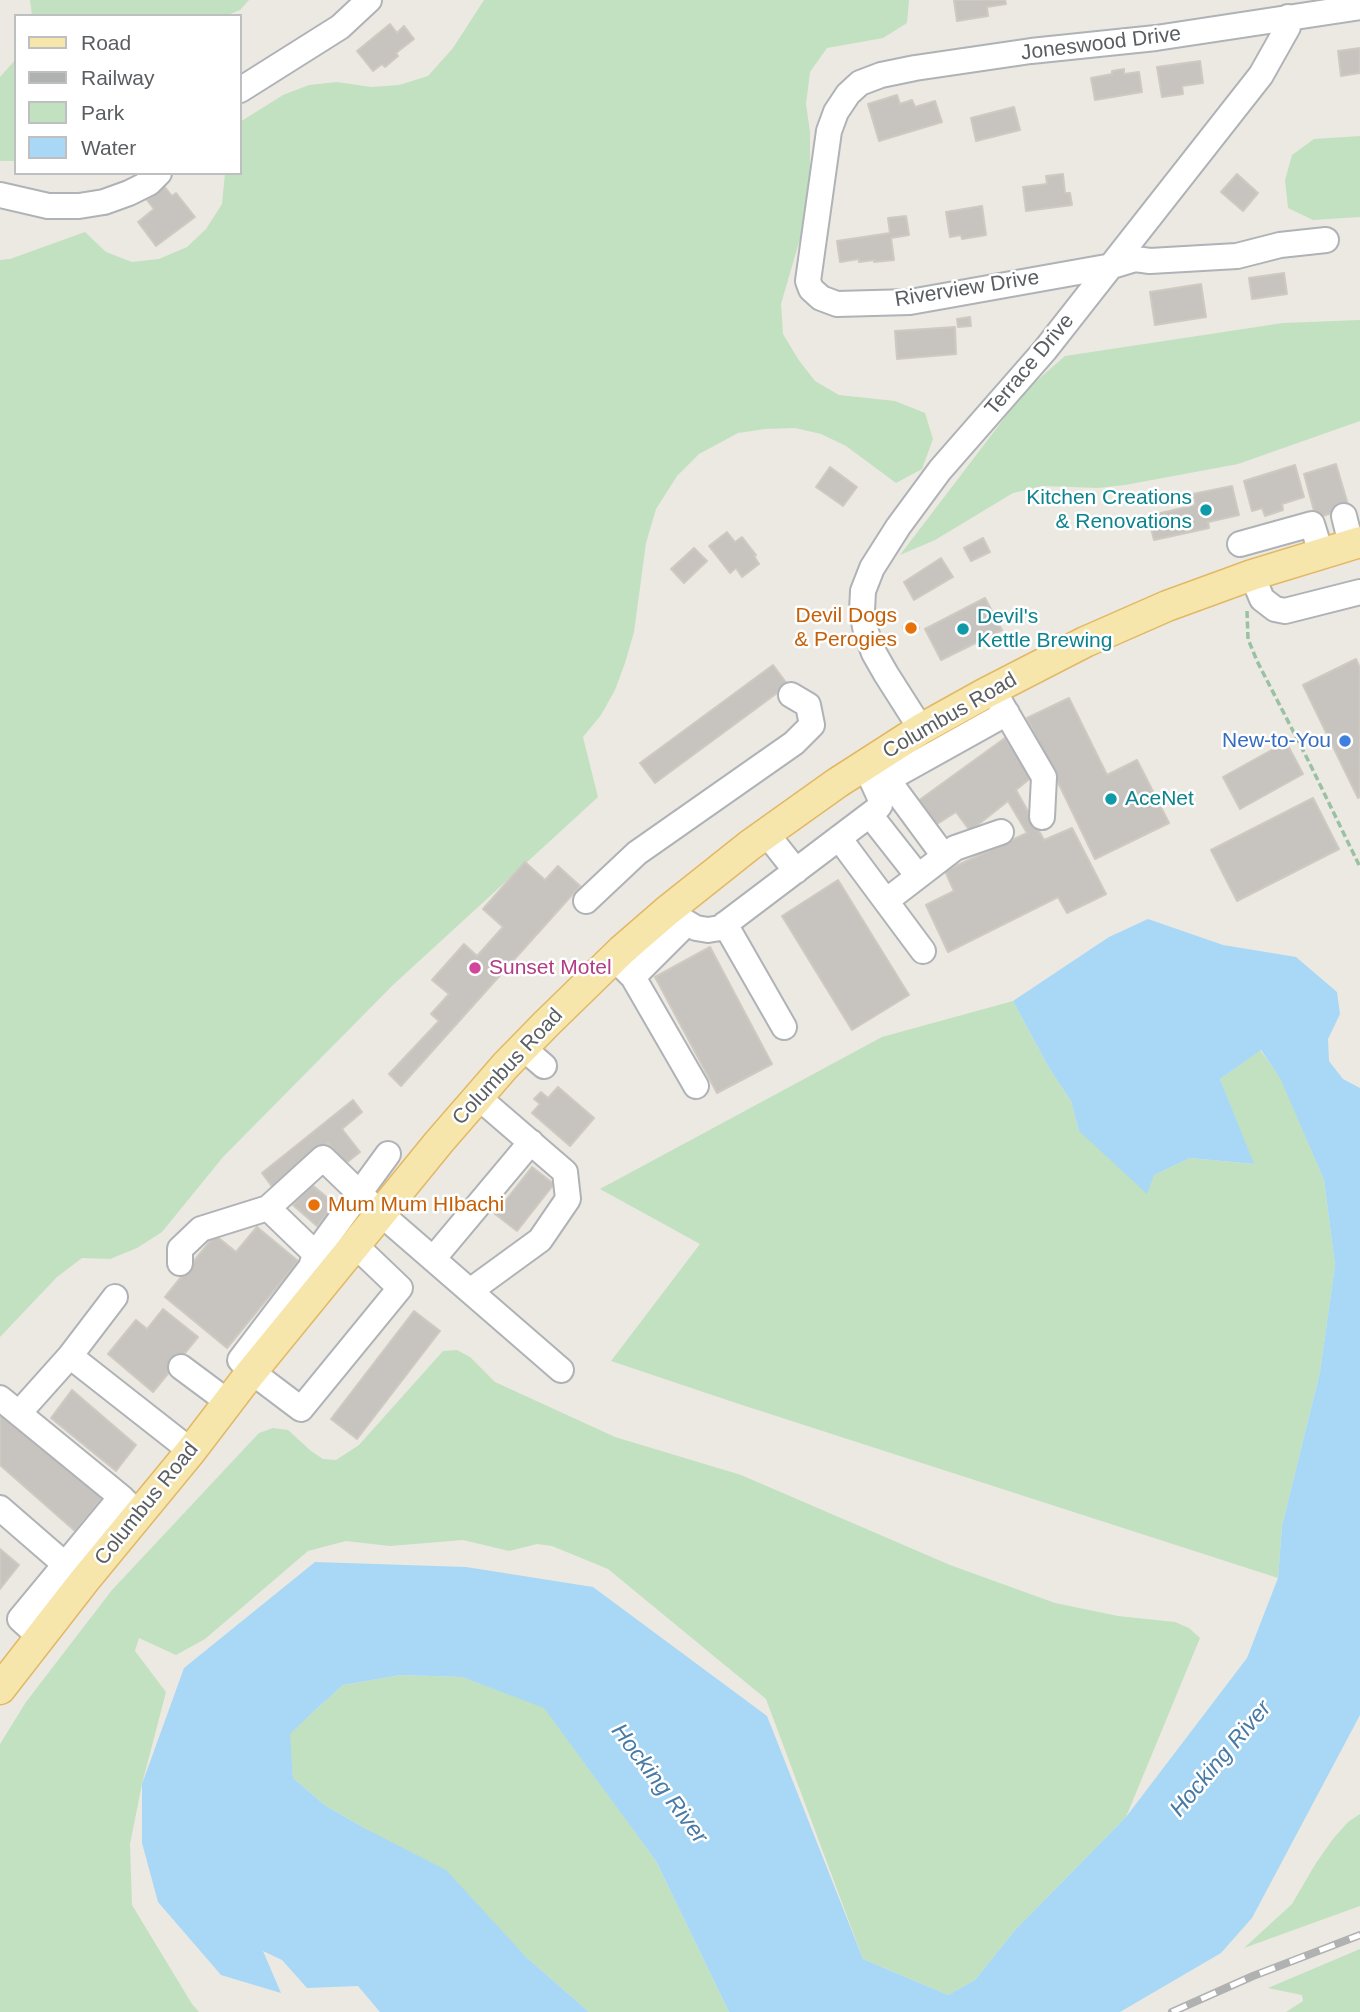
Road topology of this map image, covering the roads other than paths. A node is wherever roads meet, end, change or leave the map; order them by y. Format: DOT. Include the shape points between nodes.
graph roads {
  1 [pos="369,0"];
  2 [pos="1360,7"];
  3 [pos="1288,17"];
  4 [pos="242,89"];
  5 [pos="848,94"];
  6 [pos="157,175"];
  7 [pos="0,195"];
  8 [pos="1326,240"];
  9 [pos="1112,266"];
  10 [pos="1351,534"];
  11 [pos="1240,544"];
  12 [pos="1321,553"];
  13 [pos="1245,578"];
  14 [pos="1360,592"];
  15 [pos="791,695"];
  16 [pos="1000,701"];
  17 [pos="921,729"];
  18 [pos="876,777"];
  19 [pos="870,815"];
  20 [pos="1042,817"];
  21 [pos="1000,832"];
  22 [pos="766,834"];
  23 [pos="839,838"];
  24 [pos="944,856"];
  25 [pos="796,871"];
  26 [pos="918,876"];
  27 [pos="586,901"];
  28 [pos="886,901"];
  29 [pos="677,917"];
  30 [pos="726,924"];
  31 [pos="923,951"];
  32 [pos="623,967"];
  33 [pos="784,1027"];
  34 [pos="696,1086"];
  35 [pos="478,1097"];
  36 [pos="531,1142"];
  37 [pos="388,1154"];
  38 [pos="370,1203"];
  39 [pos="268,1208"];
  40 [pos="355,1245"];
  41 [pos="433,1259"];
  42 [pos="324,1262"];
  43 [pos="180,1263"];
  44 [pos="470,1292"];
  45 [pos="115,1297"];
  46 [pos="70,1356"];
  47 [pos="181,1367"];
  48 [pos="561,1370"];
  49 [pos="252,1372"];
  50 [pos="228,1402"];
  51 [pos="9,1405"];
  52 [pos="191,1451"];
  53 [pos="130,1506"];
  54 [pos="0,1508"];
  55 [pos="75,1573"];
  56 [pos="0,1689"];
  1 -- 4 [label="street" via="340,27"];
  2 -- 3 [label="street, Joneswood Drive"];
  3 -- 5 [label="street, Joneswood Drive" via="915,68 860,83"];
  3 -- 9 [label="street, Terrace Drive" via="1288,27 1261,75"];
  5 -- 9 [label="street, Riverview Drive" via="829,131 808,281 821,298 837,304 910,302"];
  6 -- 7 [label="street" via="128,193 79,206 48,206"];
  8 -- 9 [label="street, Riverview Drive" via="1237,256 1135,259"];
  9 -- 17 [label="street, Terrace Drive" via="940,471 872,568 863,591 866,632"];
  10 -- 12 [label="main road, Columbus Road"];
  11 -- 12 [label="street" via="1312,524"];
  12 -- 13 [label="main road, Columbus Road"];
  13 -- 14 [label="street" via="1262,599 1285,611"];
  13 -- 16 [label="main road, Columbus Road" via="1086,642"];
  15 -- 27 [label="street" via="808,705 812,725 794,743 636,853"];
  16 -- 17 [label="main road, Columbus Road"];
  16 -- 18 [label="street"];
  16 -- 20 [label="street" via="1044,777"];
  17 -- 18 [label="main road, Columbus Road"];
  18 -- 19 [label="street" via="880,805"];
  18 -- 22 [label="main road, Columbus Road"];
  18 -- 24 [label="street"];
  19 -- 23 [label="street"];
  19 -- 26 [label="street"];
  21 -- 24 [label="street"];
  22 -- 25 [label="street"];
  22 -- 29 [label="main road, Columbus Road"];
  23 -- 25 [label="street"];
  23 -- 28 [label="street"];
  24 -- 26 [label="street"];
  25 -- 30 [label="street"];
  26 -- 28 [label="street"];
  28 -- 31 [label="street"];
  29 -- 30 [label="street" via="708,930"];
  29 -- 32 [label="main road, Columbus Road"];
  30 -- 33 [label="street"];
  32 -- 34 [label="street"];
  32 -- 35 [label="main road, Columbus Road" via="533,1057"];
  35 -- 36 [label="street"];
  35 -- 38 [label="main road, Columbus Road"];
  36 -- 41 [label="street"];
  36 -- 44 [label="street" via="565,1172 568,1199 540,1240"];
  37 -- 38 [label="street"];
  38 -- 39 [label="street" via="323,1158"];
  38 -- 40 [label="main road, Columbus Road"];
  38 -- 41 [label="street"];
  38 -- 42 [label="street"];
  39 -- 42 [label="street"];
  39 -- 43 [label="street" via="201,1229 180,1250"];
  40 -- 42 [label="main road, Columbus Road"];
  40 -- 49 [label="street" via="400,1288 301,1409"];
  41 -- 44 [label="street"];
  42 -- 49 [label="main road, Columbus Road"];
  44 -- 48 [label="street"];
  45 -- 46 [label="street"];
  46 -- 51 [label="street"];
  46 -- 52 [label="street"];
  47 -- 50 [label="street"];
  49 -- 50 [label="main road, Columbus Road"];
  50 -- 52 [label="main road, Columbus Road"];
  51 -- 53 [label="street"];
  52 -- 53 [label="main road, Columbus Road"];
  53 -- 55 [label="main road, Columbus Road"];
  54 -- 55 [label="street"];
  55 -- 56 [label="main road, Columbus Road" via="40,1637"];
}
